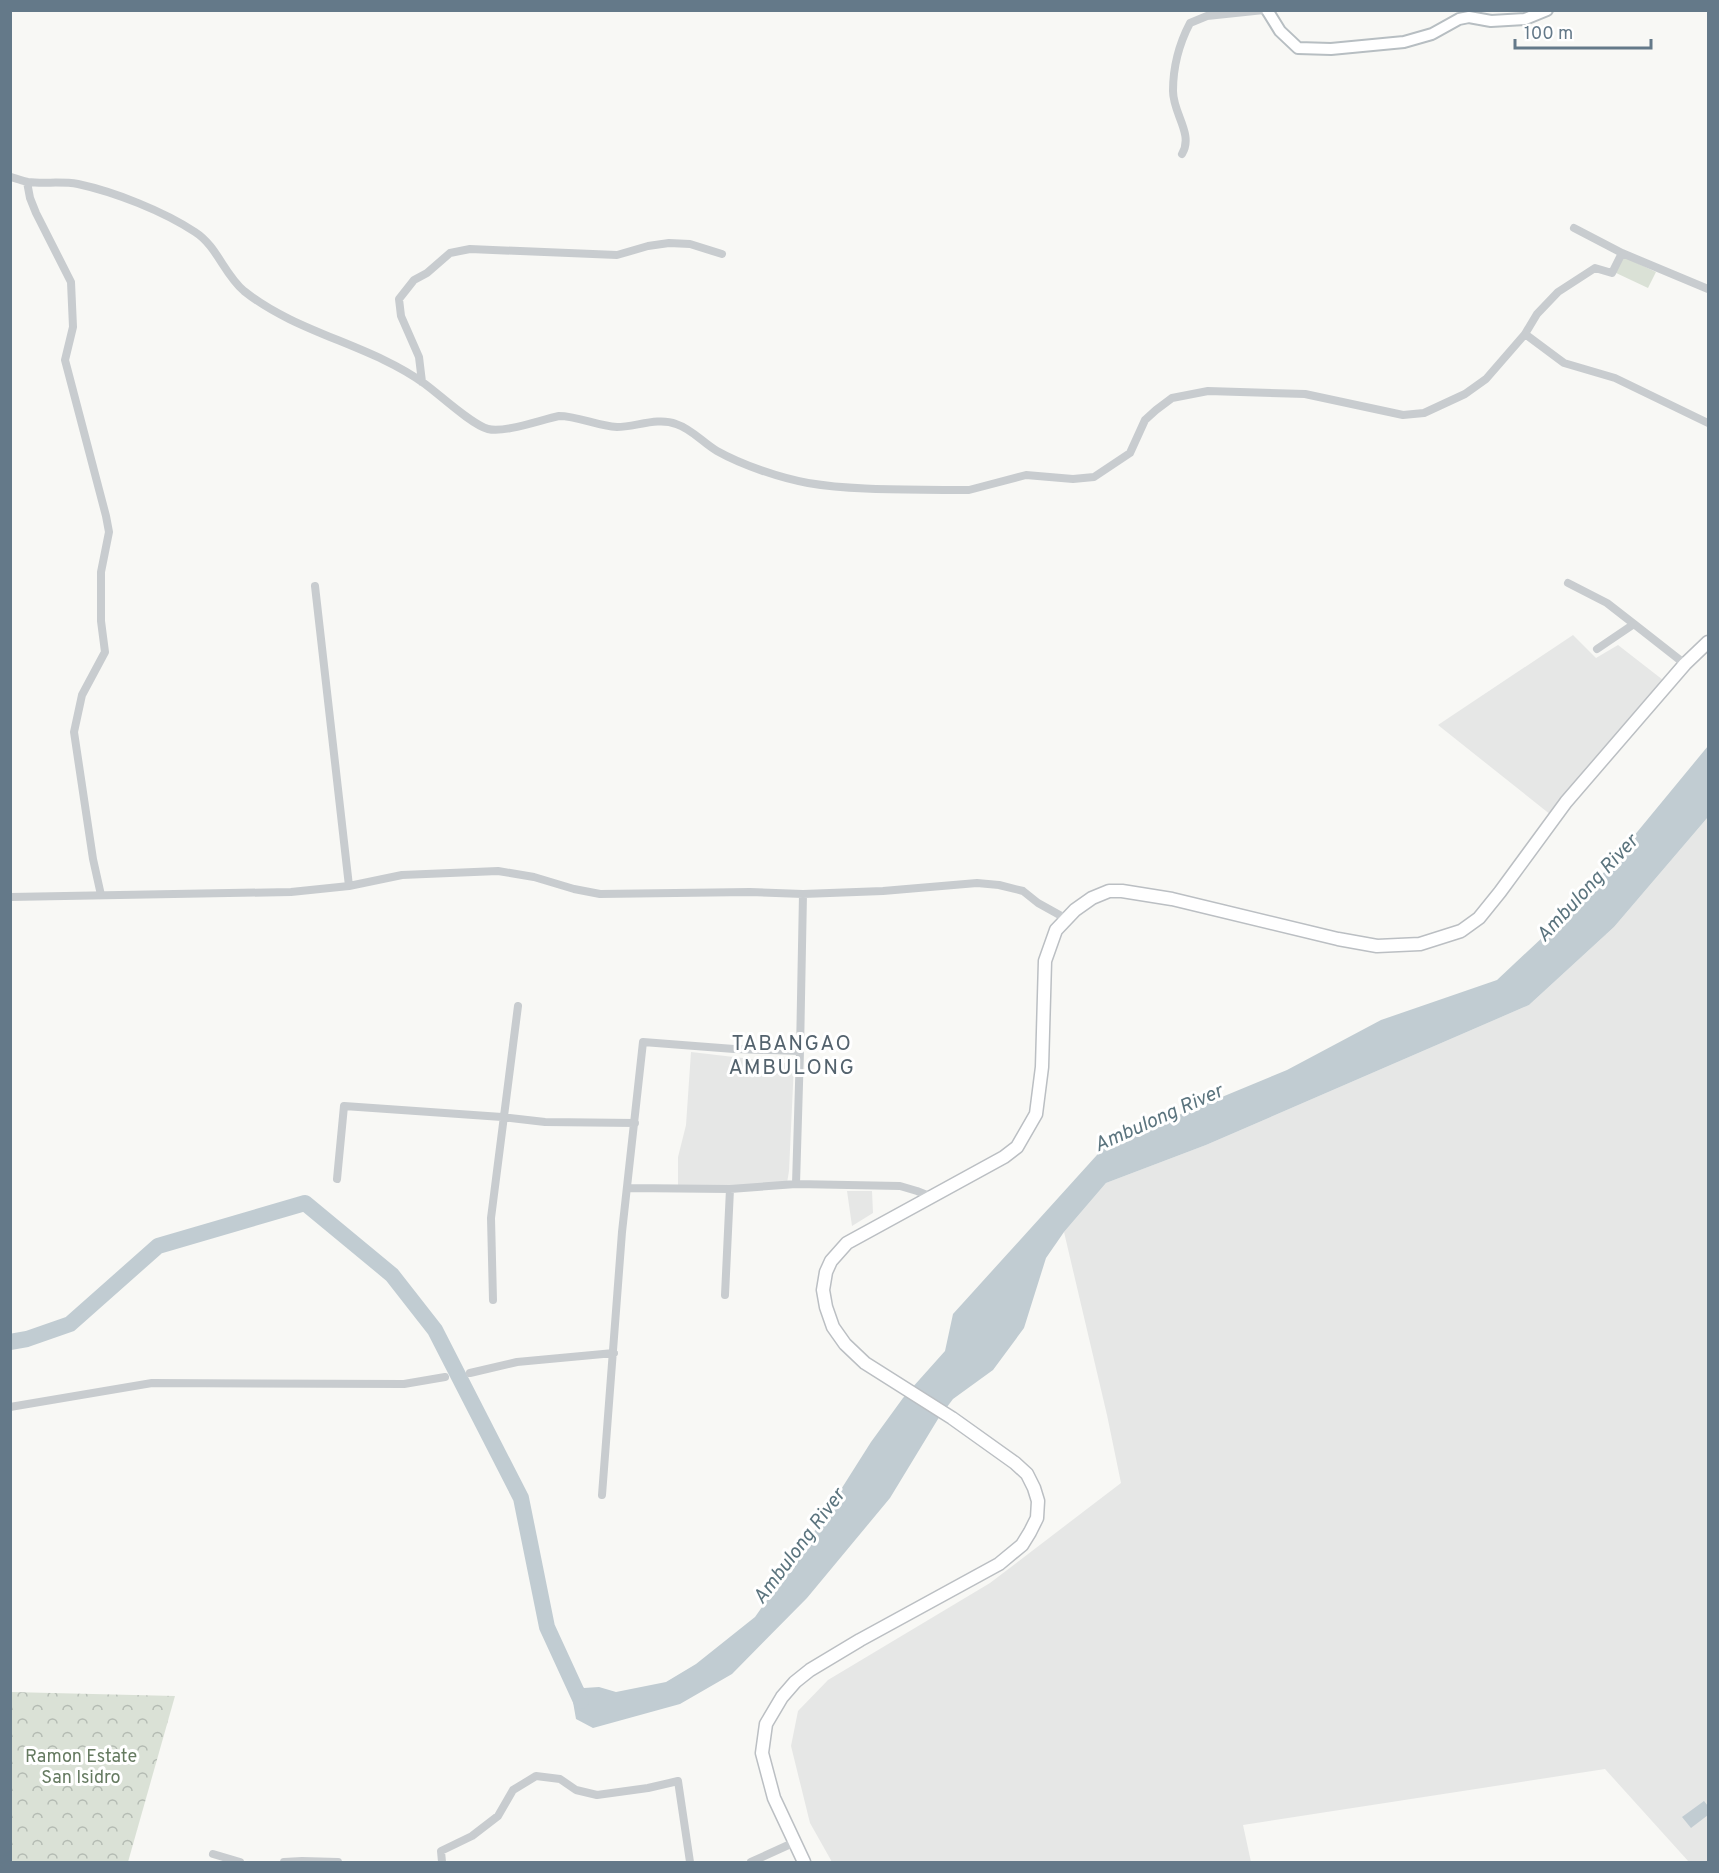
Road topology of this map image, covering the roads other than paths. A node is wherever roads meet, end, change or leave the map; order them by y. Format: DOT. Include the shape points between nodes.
graph roads {
  1 [pos="1266,10"];
  2 [pos="1547,10"];
  3 [pos="1182,154"];
  4 [pos="10,177"];
  5 [pos="27,182"];
  6 [pos="1574,228"];
  7 [pos="1622,253"];
  8 [pos="722,254"];
  9 [pos="1708,289"];
  10 [pos="1525,334"];
  11 [pos="422,382"];
  12 [pos="1708,423"];
  13 [pos="1568,583"];
  14 [pos="315,586"];
  15 [pos="1634,624"];
  16 [pos="1708,642"];
  17 [pos="1597,649"];
  18 [pos="1685,664"];
  19 [pos="349,886"];
  20 [pos="803,894"];
  21 [pos="101,895"];
  22 [pos="10,897"];
  23 [pos="1065,918"];
  24 [pos="518,1006"];
  25 [pos="800,1051"];
  26 [pos="502,1117"];
  27 [pos="635,1123"];
  28 [pos="337,1179"];
  29 [pos="796,1184"];
  30 [pos="627,1188"];
  31 [pos="730,1189"];
  32 [pos="932,1197"];
  33 [pos="725,1295"];
  34 [pos="493,1300"];
  35 [pos="614,1353"];
  36 [pos="470,1373"];
  37 [pos="446,1377"];
  38 [pos="10,1407"];
  39 [pos="602,1495"];
  40 [pos="795,1842"];
  41 [pos="213,1854"];
  42 [pos="240,1863"];
  43 [pos="284,1863"];
  44 [pos="338,1863"];
  45 [pos="442,1863"];
  46 [pos="690,1863"];
  47 [pos="750,1863"];
  48 [pos="804,1863"];
  1 -- 2 [label="street" via="1298,48 1331,49 1404,42 1469,17 1491,21 1525,19"];
  1 -- 3 [label="street" via="1207,16 1190,23 1177,53 1173,92 1174,107 1187,137"];
  4 -- 5 [label="street"];
  5 -- 11 [label="street" via="77,184 156,212 196,232 243,290 263,304 381,358"];
  5 -- 21 [label="street" via="36,213 71,282 73,327 65,360 109,532 101,572 105,652 82,695 74,732"];
  6 -- 7 [label="street"];
  7 -- 9 [label="street"];
  7 -- 10 [label="street" via="1612,273 1595,268 1558,292"];
  8 -- 11 [label="street" via="690,244 669,243 617,255 454,251 414,280 399,299 401,316 419,357"];
  10 -- 11 [label="street" via="1486,379 1465,394 1424,413 1403,415 1305,394 1208,391 1172,398 1155,410 1145,420 1130,453 1094,477 1026,475 969,490 807,483 741,462 674,423 614,427 559,416 491,430"];
  10 -- 12 [label="street" via="1563,363 1615,378"];
  13 -- 15 [label="street" via="1607,603"];
  14 -- 19 [label="street"];
  15 -- 17 [label="street"];
  15 -- 18 [label="street"];
  16 -- 18 [label="main road"];
  18 -- 23 [label="main road" via="1566,802 1479,918 1461,931 1420,944 1377,946 1122,891 1092,897"];
  19 -- 20 [label="street" via="402,875 498,871 600,894"];
  19 -- 21 [label="street" via="291,892"];
  20 -- 23 [label="street" via="999,885 1023,891"];
  20 -- 25 [label="street"];
  21 -- 22 [label="street"];
  23 -- 32 [label="main road" via="1056,930 1045,961 1042,1067 1036,1114 1017,1147"];
  24 -- 26 [label="street"];
  25 -- 27 [label="street" via="643,1042"];
  25 -- 29 [label="street"];
  26 -- 27 [label="street" via="545,1122"];
  26 -- 28 [label="street" via="344,1106"];
  26 -- 34 [label="street" via="491,1218"];
  27 -- 30 [label="street"];
  29 -- 31 [label="street"];
  29 -- 32 [label="street" via="900,1186"];
  30 -- 31 [label="street"];
  30 -- 35 [label="street"];
  31 -- 33 [label="street"];
  32 -- 40 [label="main road" via="848,1243 835,1256 826,1272 826,1308 845,1344 865,1363 952,1418 1027,1474 1038,1501 1036,1518 1022,1545 999,1564 810,1670 782,1697 766,1724 762,1753 774,1798"];
  35 -- 36 [label="street" via="517,1362"];
  35 -- 39 [label="street"];
  37 -- 38 [label="street" via="404,1384 152,1383"];
  40 -- 47 [label="street"];
  40 -- 48 [label="main road"];
  41 -- 42 [label="street"];
  43 -- 44 [label="street"];
  45 -- 46 [label="street" via="441,1851 472,1836 498,1816 513,1790 536,1776 560,1779 576,1790 597,1795 678,1781"];
}
